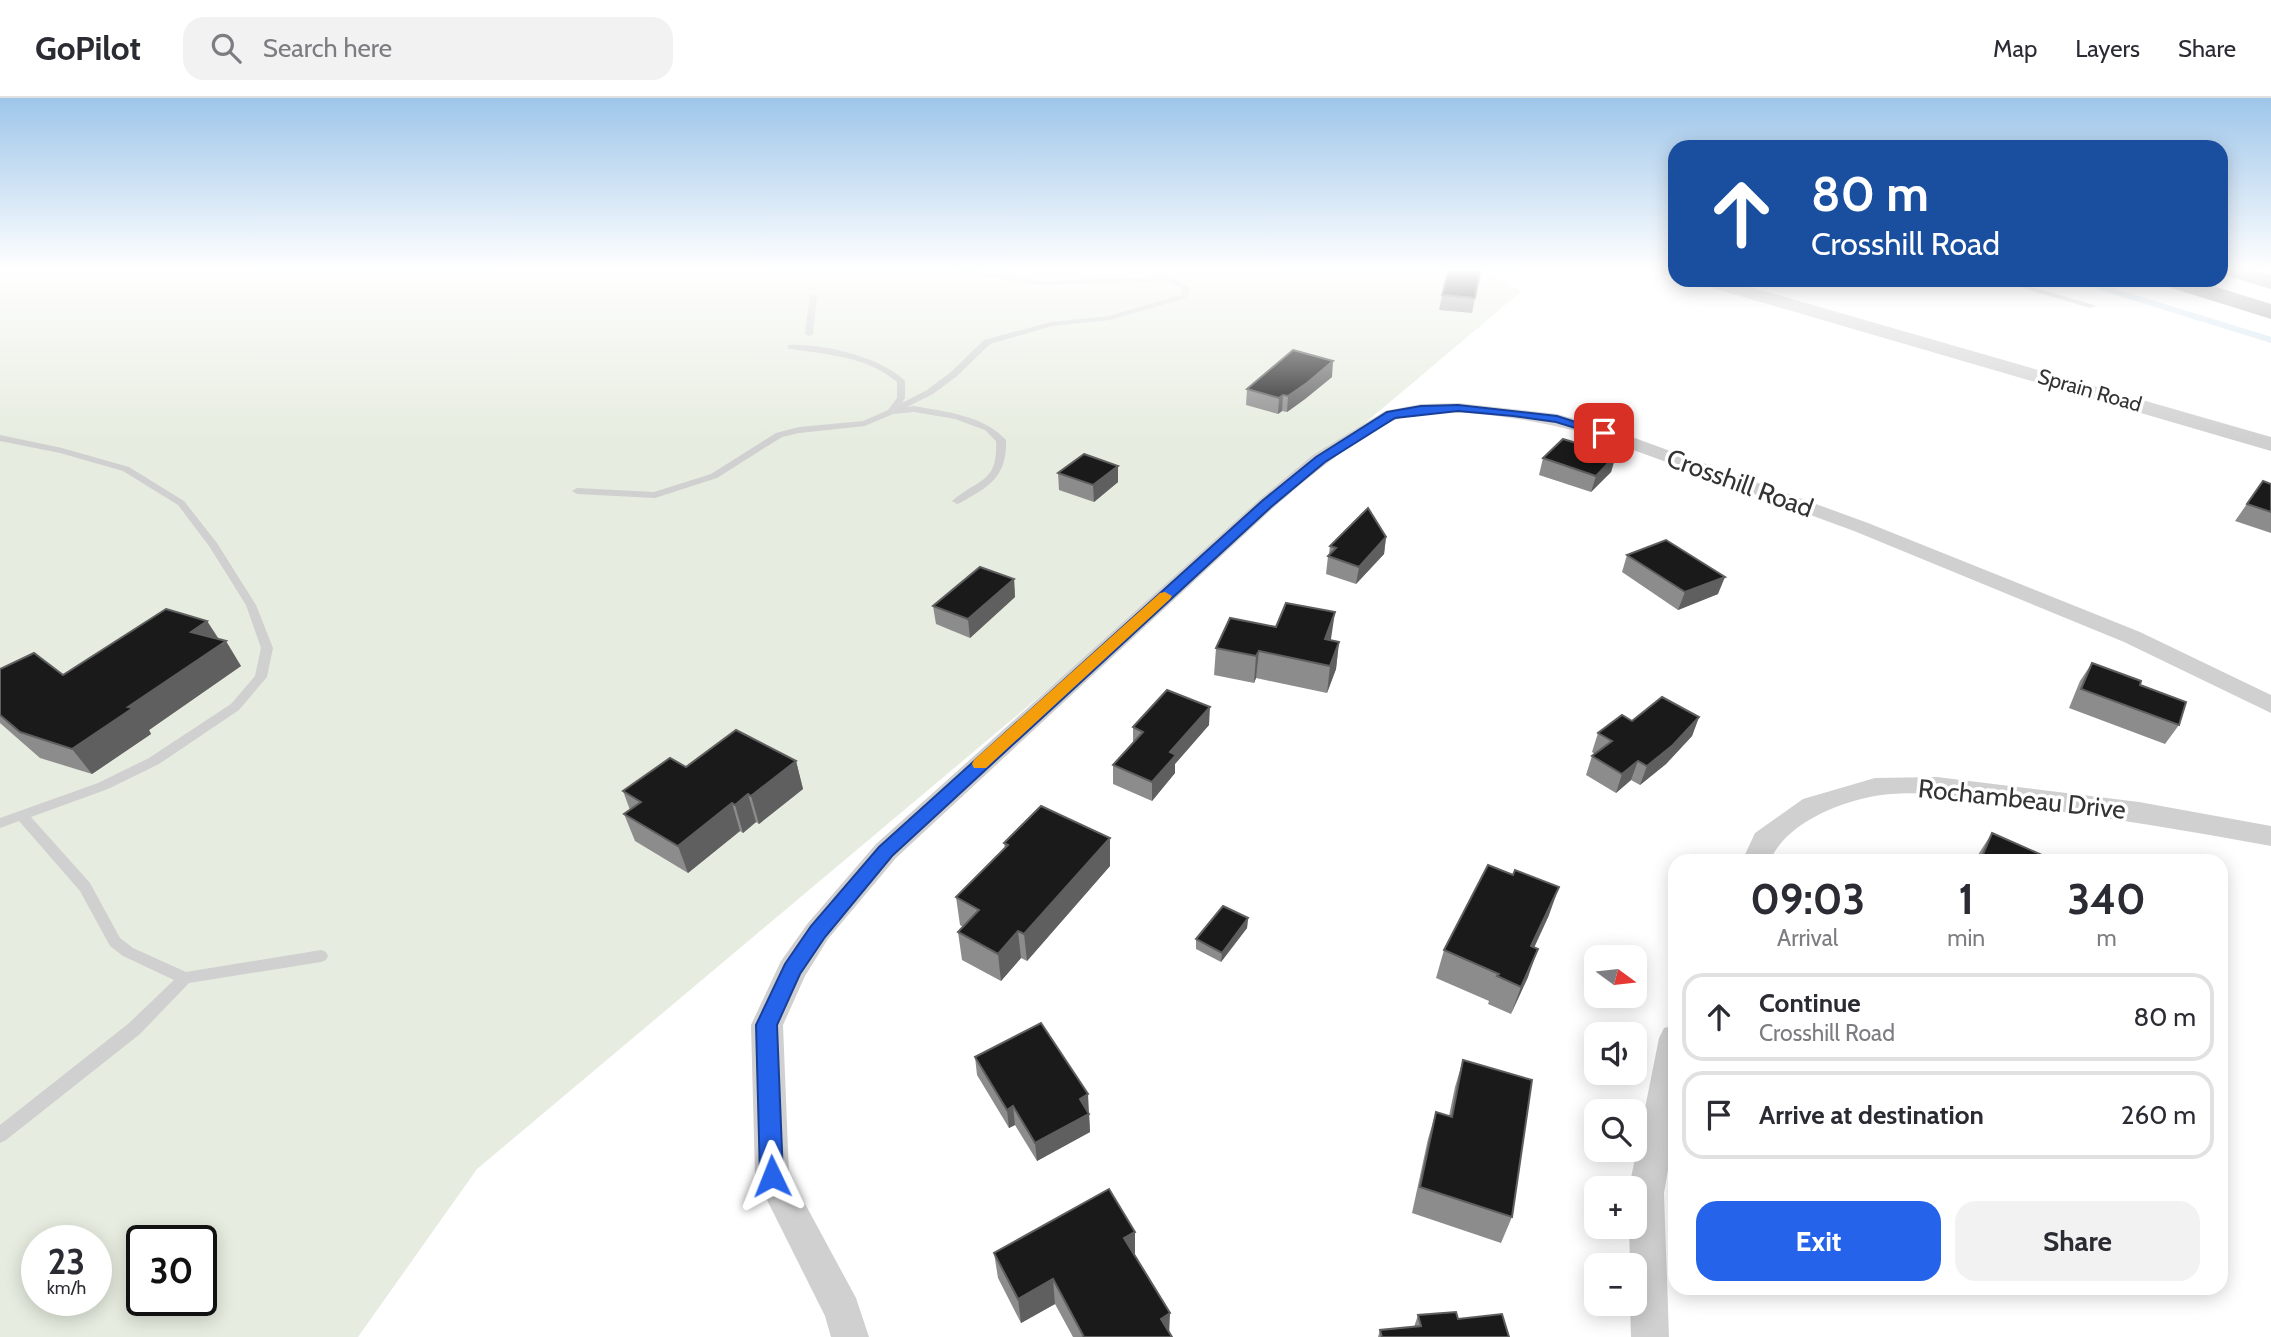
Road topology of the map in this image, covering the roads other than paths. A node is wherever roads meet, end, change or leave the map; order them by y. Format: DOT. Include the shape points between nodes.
graph roads {
  1 [pos="810,326"];
  2 [pos="1045,326"];
  3 [pos="1864,326"];
  4 [pos="809,334"];
  5 [pos="792,347"];
  6 [pos="891,412"];
  7 [pos="0,438"];
  8 [pos="2271,444"];
  9 [pos="577,491"];
  10 [pos="957,501"];
  11 [pos="2271,705"];
  12 [pos="22,816"];
  13 [pos="0,823"];
  14 [pos="2271,836"];
  15 [pos="1759,854"];
  16 [pos="321,956"];
  17 [pos="186,978"];
  18 [pos="1668,1075"];
  19 [pos="0,1135"];
  20 [pos="850,1337"];
  21 [pos="1650,1337"];
  1 -- 4 [label="lane"];
  2 -- 6 [label="lane" via="987,342 930,392"];
  3 -- 8 [label="street, Sprain Road"];
  5 -- 6 [label="lane" via="857,357 888,368 901,381 901,398"];
  6 -- 9 [label="lane" via="865,423 779,435 714,476 655,495"];
  6 -- 10 [label="lane" via="914,409 957,417 988,428 1001,440 1003,460 990,481"];
  7 -- 12 [label="lane" via="126,469 181,503 251,606 267,648 261,677 235,707 154,761"];
  11 -- 20 [label="street, Crosshill Road" via="2132,637 1861,527 1604,433 1557,419 1458,408 1391,415 1320,459 1266,504 942,799 886,851 818,931 792,970 767,1025 772,1176 844,1311"];
  12 -- 13 [label="lane"];
  12 -- 17 [label="lane" via="85,887 115,942"];
  14 -- 15 [label="street, Rochambeau Drive" via="2139,812 1937,786 1875,787 1812,806 1765,840"];
  16 -- 17 [label="lane"];
  17 -- 19 [label="lane" via="134,1029"];
  18 -- 21 [label="street" via="1646,1193"];
}
